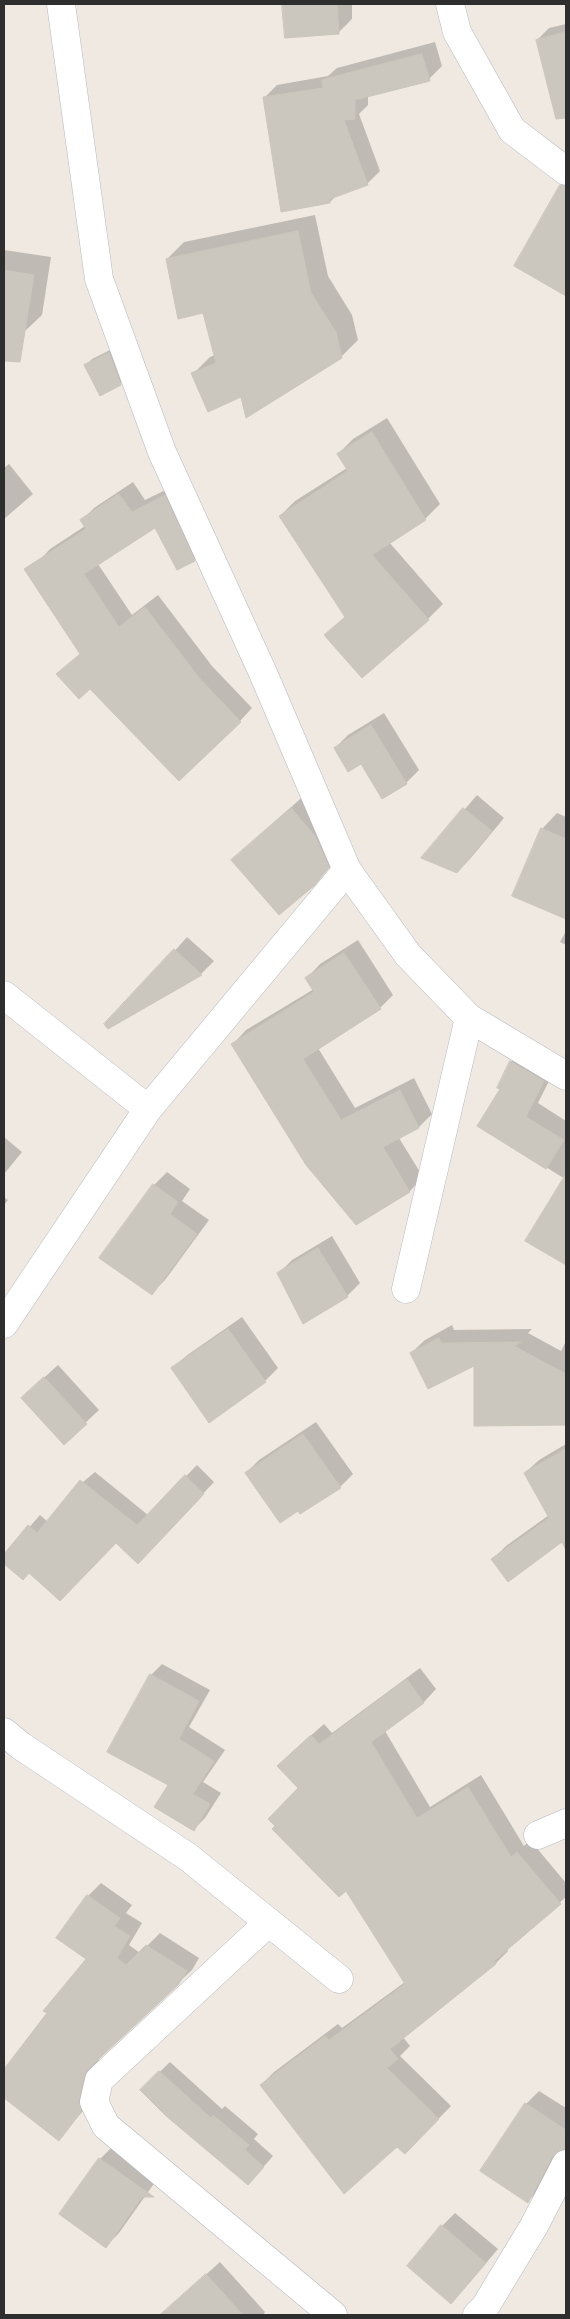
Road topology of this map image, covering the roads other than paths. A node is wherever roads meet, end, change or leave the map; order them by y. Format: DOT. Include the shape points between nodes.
graph roads {
  1 [pos="61,4"];
  2 [pos="450,4"];
  3 [pos="566,171"];
  4 [pos="347,870"];
  5 [pos="4,996"];
  6 [pos="469,1018"];
  7 [pos="566,1076"];
  8 [pos="148,1109"];
  9 [pos="406,1289"];
  10 [pos="4,1324"];
  11 [pos="4,1732"];
  12 [pos="566,1823"];
  13 [pos="538,1835"];
  14 [pos="269,1922"];
  15 [pos="338,1979"];
  16 [pos="566,2164"];
  17 [pos="333,2315"];
  18 [pos="477,2315"];
  1 -- 4 [label="street" via="99,279 162,452 263,673"];
  2 -- 3 [label="street" via="457,32 512,130"];
  4 -- 6 [label="street" via="408,955"];
  4 -- 8 [label="street"];
  5 -- 8 [label="street"];
  6 -- 7 [label="street"];
  6 -- 9 [label="street"];
  8 -- 10 [label="street"];
  11 -- 14 [label="street" via="188,1857"];
  12 -- 13 [label="street"];
  14 -- 15 [label="street"];
  14 -- 17 [label="street" via="99,2080 94,2102 106,2126"];
  16 -- 18 [label="street" via="534,2226"];
}
